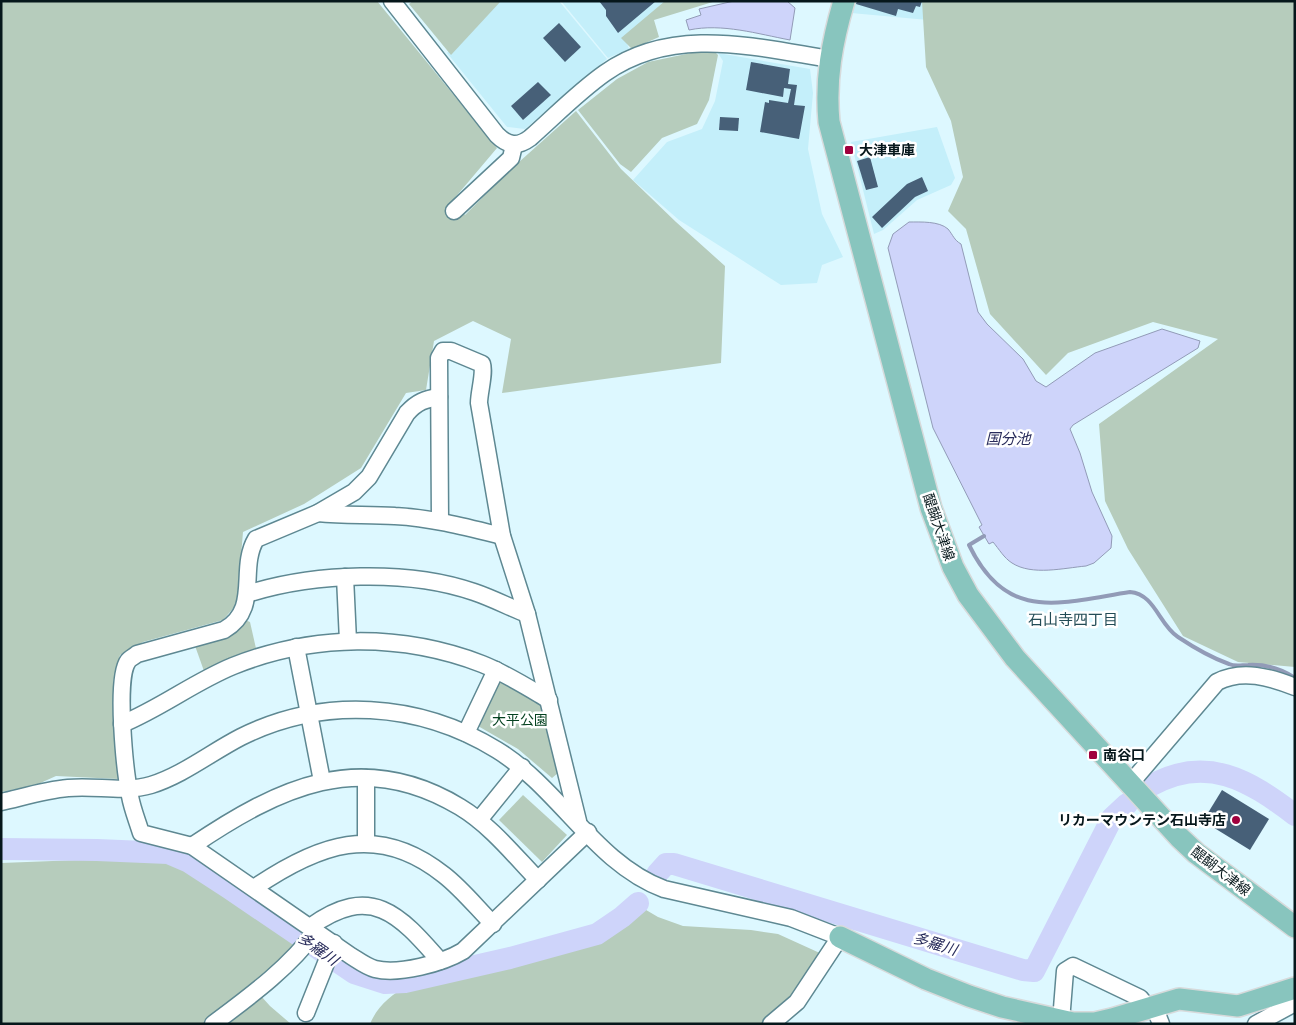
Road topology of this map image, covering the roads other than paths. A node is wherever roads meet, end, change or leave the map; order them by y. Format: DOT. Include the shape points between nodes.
graph roads {
  1 [pos="392,1"];
  2 [pos="844,1"];
  3 [pos="830,59"];
  4 [pos="514,146"];
  5 [pos="454,211"];
  6 [pos="439,396"];
  7 [pos="318,513"];
  8 [pos="440,521"];
  9 [pos="502,536"];
  10 [pos="345,577"];
  11 [pos="247,594"];
  12 [pos="527,614"];
  13 [pos="348,641"];
  14 [pos="296,647"];
  15 [pos="496,670"];
  16 [pos="1295,687"];
  17 [pos="549,700"];
  18 [pos="310,714"];
  19 [pos="122,724"];
  20 [pos="466,733"];
  21 [pos="563,761"];
  22 [pos="522,767"];
  23 [pos="366,778"];
  24 [pos="322,781"];
  25 [pos="1129,785"];
  26 [pos="128,789"];
  27 [pos="546,790"];
  28 [pos="1,802"];
  29 [pos="478,820"];
  30 [pos="583,828"];
  31 [pos="366,843"];
  32 [pos="192,846"];
  33 [pos="538,880"];
  34 [pos="254,888"];
  35 [pos="493,924"];
  36 [pos="1295,927"];
  37 [pos="313,929"];
  38 [pos="840,937"];
  39 [pos="334,944"];
  40 [pos="440,961"];
  41 [pos="1295,988"];
  42 [pos="1295,1002"];
  43 [pos="306,1013"];
  44 [pos="1154,1013"];
  45 [pos="1060,1021"];
  46 [pos="213,1024"];
  47 [pos="771,1024"];
  48 [pos="1256,1024"];
  1 -- 4 [label="street" via="497,135"];
  2 -- 3 [label="main road, 醍醐大津線"];
  3 -- 4 [label="street" via="720,42 659,48 637,55 605,73 523,144"];
  3 -- 25 [label="main road, 醍醐大津線" via="826,93 828,122 940,536 953,567 984,618 1015,658"];
  4 -- 5 [label="street" via="511,158"];
  6 -- 7 [label="street" via="415,405 399,425 369,477 354,492"];
  6 -- 8 [label="street"];
  6 -- 9 [label="street" via="439,358 443,351 451,351 482,364 479,403"];
  7 -- 8 [label="street"];
  7 -- 11 [label="street" via="256,539 250,553"];
  8 -- 9 [label="street"];
  9 -- 12 [label="street"];
  10 -- 11 [label="street" via="302,580"];
  10 -- 12 [label="street" via="381,577 443,584 473,592"];
  10 -- 13 [label="street"];
  11 -- 19 [label="street" via="242,615 229,627 137,654 128,661 122,685"];
  12 -- 17 [label="street"];
  13 -- 14 [label="street"];
  13 -- 15 [label="street" via="429,647"];
  14 -- 18 [label="street"];
  14 -- 19 [label="street" via="233,666"];
  15 -- 17 [label="street"];
  15 -- 20 [label="street"];
  16 -- 25 [label="street" via="1256,676 1235,676 1217,682"];
  17 -- 21 [label="street"];
  18 -- 20 [label="street" via="332,710 384,710 423,718"];
  18 -- 24 [label="street"];
  18 -- 26 [label="street" via="256,730 166,780"];
  19 -- 26 [label="street"];
  20 -- 22 [label="street"];
  21 -- 27 [label="street" via="560,786"];
  21 -- 30 [label="street"];
  22 -- 27 [label="street"];
  22 -- 29 [label="street"];
  23 -- 24 [label="street"];
  23 -- 29 [label="street" via="420,789 461,807"];
  23 -- 31 [label="street"];
  24 -- 32 [label="street" via="278,795"];
  25 -- 36 [label="main road, 醍醐大津線" via="1196,853"];
  26 -- 28 [label="street" via="68,788"];
  26 -- 32 [label="street" via="141,833"];
  27 -- 30 [label="street"];
  29 -- 33 [label="street"];
  30 -- 33 [label="street"];
  30 -- 38 [label="street" via="618,863 648,883 791,918"];
  31 -- 34 [label="street" via="340,845 314,853"];
  31 -- 35 [label="street" via="406,852 426,862 445,875"];
  32 -- 34 [label="street"];
  33 -- 35 [label="street"];
  34 -- 37 [label="street"];
  35 -- 40 [label="street" via="463,951"];
  37 -- 39 [label="street"];
  37 -- 40 [label="street" via="342,908 357,905 374,907 395,916 411,928"];
  37 -- 46 [label="street" via="305,946"];
  38 -- 45 [label="main road" via="969,996"];
  38 -- 47 [label="street" via="797,1002"];
  39 -- 40 [label="street" via="374,969 390,971"];
  39 -- 43 [label="street"];
  41 -- 44 [label="main road" via="1238,1006 1179,999"];
  42 -- 48 [label="street"];
  44 -- 45 [label="main road" via="1095,1023"];
  44 -- 45 [label="street" via="1140,998 1073,966 1066,971"];
}
